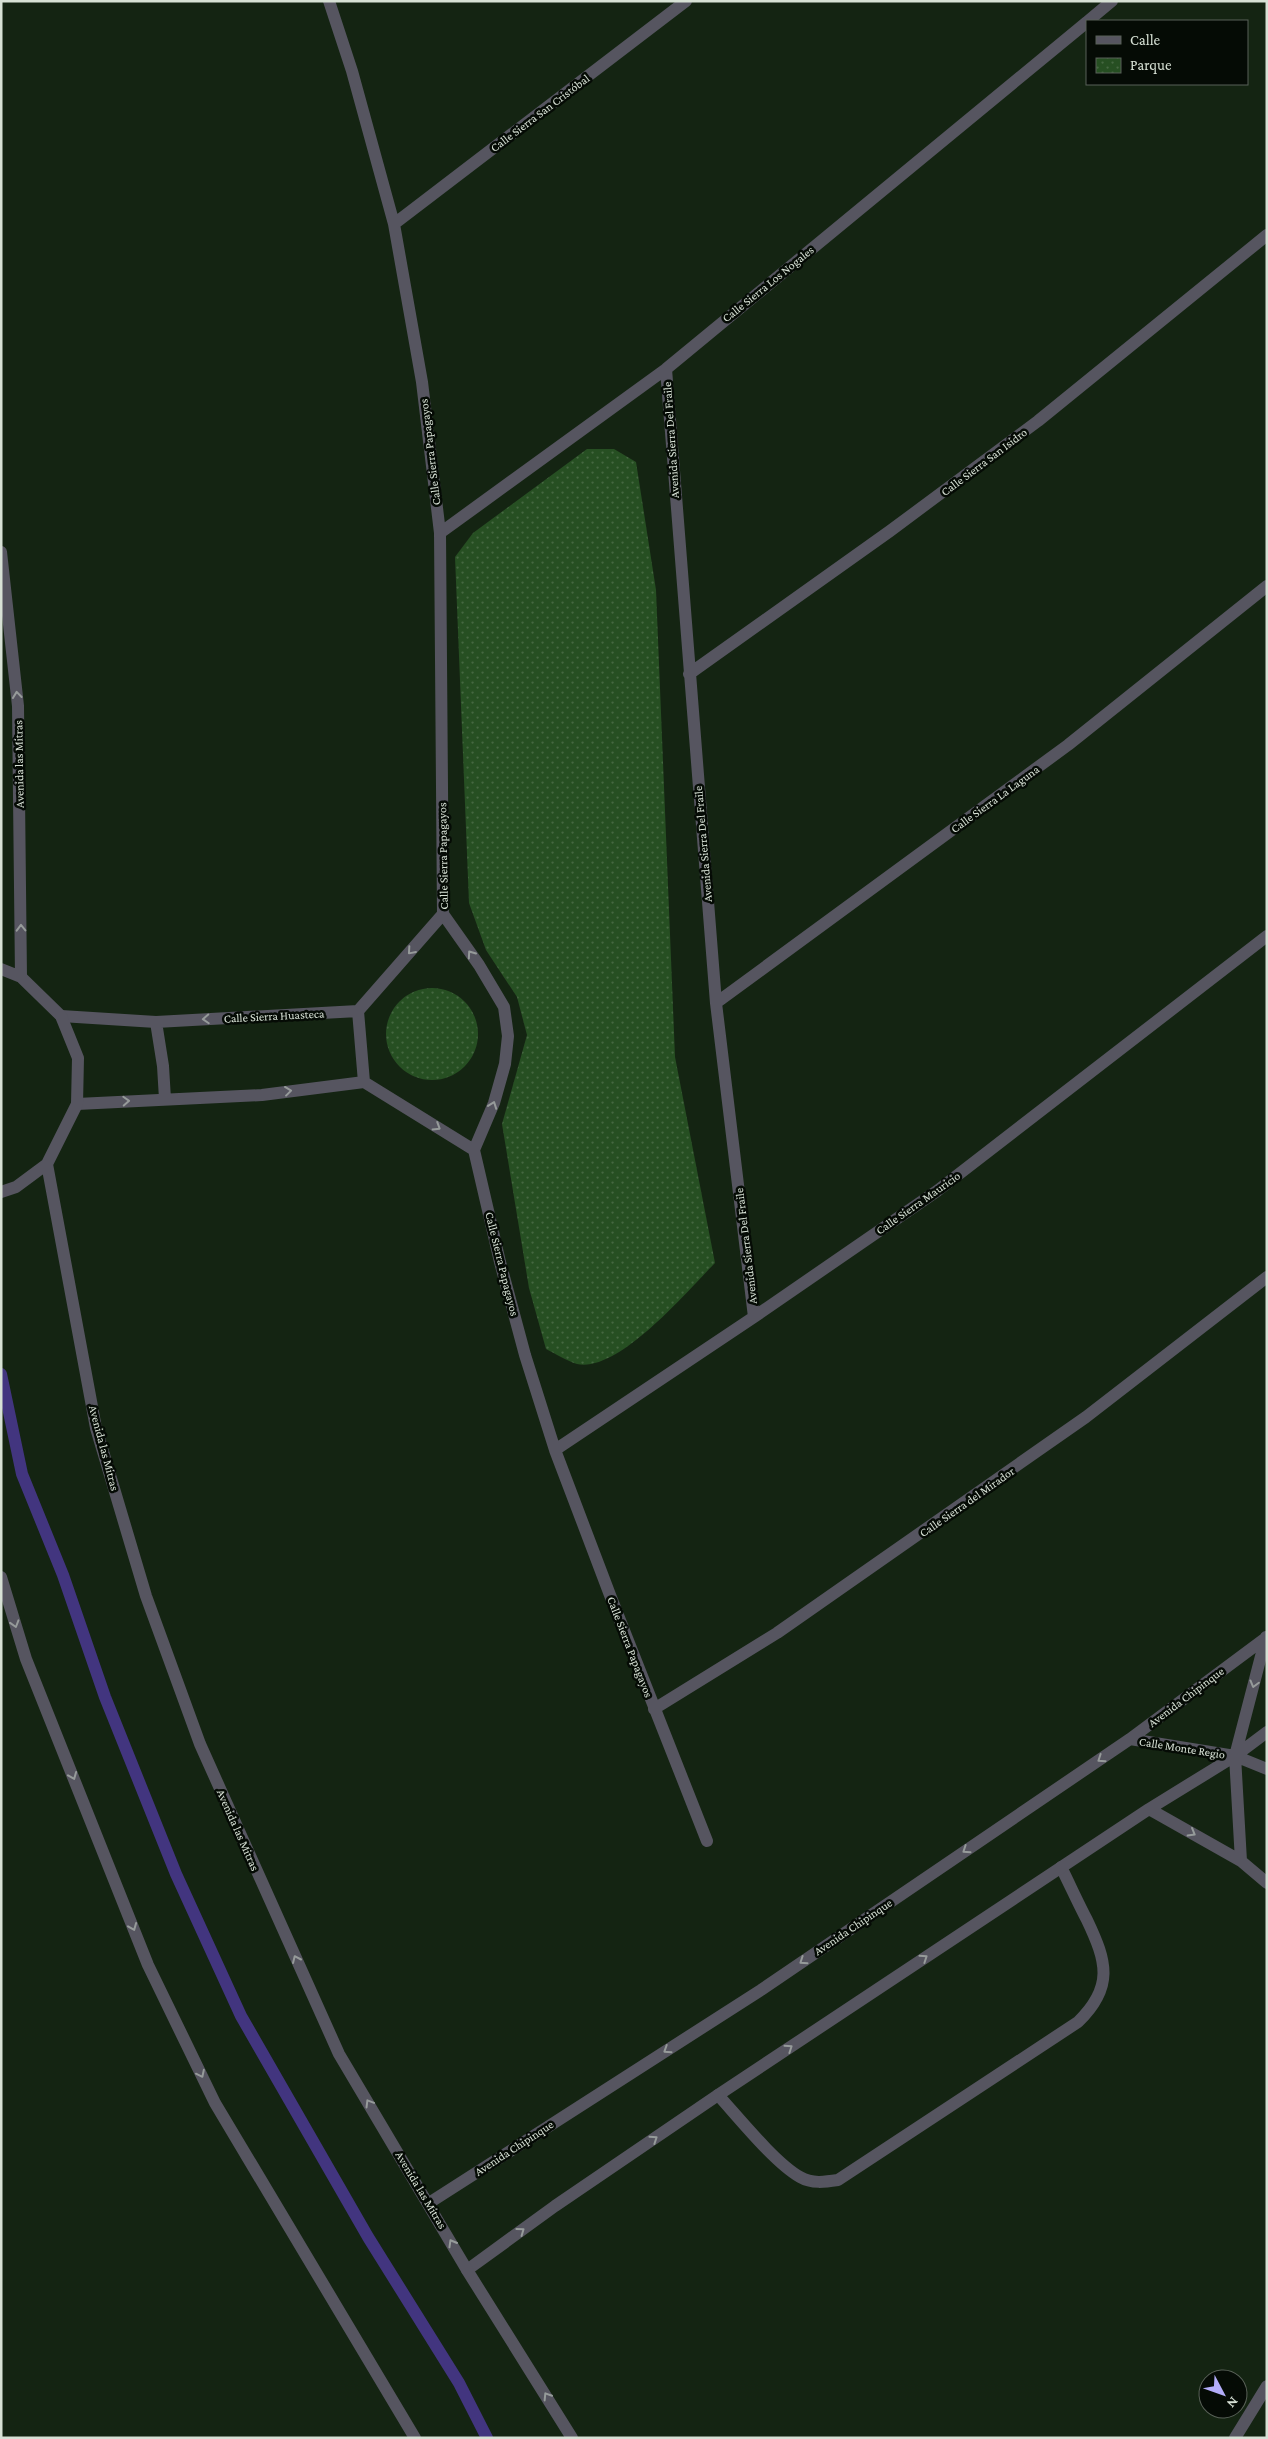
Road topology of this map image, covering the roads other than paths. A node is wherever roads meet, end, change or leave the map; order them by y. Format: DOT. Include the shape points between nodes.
graph roads {
  1 [pos="329,1"];
  2 [pos="686,1"];
  3 [pos="1112,1"];
  4 [pos="1089,20"];
  5 [pos="1086,23"];
  6 [pos="394,224"];
  7 [pos="1267,235"];
  8 [pos="666,369"];
  9 [pos="440,534"];
  10 [pos="1,552"];
  11 [pos="1267,586"];
  12 [pos="689,674"];
  13 [pos="443,914"];
  14 [pos="1267,936"];
  15 [pos="1,970"];
  16 [pos="21,977"];
  17 [pos="716,1003"];
  18 [pos="358,1011"];
  19 [pos="61,1016"];
  20 [pos="156,1022"];
  21 [pos="364,1082"];
  22 [pos="165,1099"];
  23 [pos="77,1104"];
  24 [pos="474,1150"];
  25 [pos="46,1164"];
  26 [pos="1,1192"];
  27 [pos="1267,1277"];
  28 [pos="754,1317"];
  29 [pos="555,1450"];
  30 [pos="1,1577"];
  31 [pos="1266,1637"];
  32 [pos="654,1709"];
  33 [pos="1267,1732"];
  34 [pos="1130,1739"];
  35 [pos="1235,1756"];
  36 [pos="1267,1769"];
  37 [pos="1149,1809"];
  38 [pos="707,1841"];
  39 [pos="1241,1861"];
  40 [pos="1061,1867"];
  41 [pos="1267,1883"];
  42 [pos="718,2095"];
  43 [pos="429,2203"];
  44 [pos="467,2270"];
  45 [pos="1267,2386"];
  46 [pos="415,2438"];
  47 [pos="572,2438"];
  48 [pos="1234,2438"];
  1 -- 6 [label="street, Calle Sierra Papagayos"];
  2 -- 6 [label="street, Calle Sierra San Cristóbal"];
  3 -- 4 [label="street, Calle Sierra Los Nogales"];
  5 -- 8 [label="street, Calle Sierra Los Nogales"];
  6 -- 9 [label="street, Calle Sierra Papagayos" via="422,382"];
  7 -- 12 [label="street, Calle Sierra San Isidro" via="1038,421"];
  8 -- 9 [label="street, Calle Sierra Los Nogales"];
  8 -- 12 [label="street, Avenida Sierra Del Fraile"];
  9 -- 13 [label="street, Calle Sierra Papagayos"];
  16 -- 10 [label="street, Avenida las Mitras, one-way" via="18,706"];
  11 -- 17 [label="street, Calle Sierra La Laguna" via="1068,745"];
  12 -- 17 [label="street, Avenida Sierra Del Fraile"];
  13 -- 18 [label="street, one-way"];
  24 -- 13 [label="street, Calle Sierra Papagayos, one-way" via="494,1103 505,1064 508,1036 504,1007"];
  14 -- 28 [label="street, Calle Sierra Mauricio" via="937,1191"];
  15 -- 16 [label="street"];
  16 -- 19 [label="street"];
  17 -- 28 [label="street, Avenida Sierra Del Fraile"];
  18 -- 20 [label="street, Calle Sierra Huasteca, one-way"];
  18 -- 21 [label="street"];
  19 -- 20 [label="street, Calle Sierra Huasteca"];
  19 -- 23 [label="street" via="78,1058"];
  20 -- 22 [label="street"];
  22 -- 21 [label="street, one-way" via="262,1095"];
  21 -- 24 [label="street, one-way"];
  23 -- 22 [label="street, one-way"];
  23 -- 25 [label="street"];
  24 -- 29 [label="street, Calle Sierra Papagayos" via="500,1262"];
  25 -- 26 [label="street" via="16,1187"];
  43 -- 25 [label="street, Avenida las Mitras, one-way" via="339,2054 200,1744 146,1596 96,1428"];
  27 -- 32 [label="street, Calle Sierra del Mirador" via="1078,1423 777,1633"];
  28 -- 29 [label="street, Calle Sierra Mauricio"];
  29 -- 32 [label="street, Calle Sierra Papagayos"];
  30 -- 46 [label="street, one-way" via="26,1659 148,1965 215,2103"];
  31 -- 34 [label="street, Avenida Chipinque"];
  31 -- 35 [label="street, Calle Monte Regio, one-way"];
  32 -- 38 [label="street, Calle Sierra Papagayos"];
  33 -- 35 [label="street"];
  34 -- 35 [label="street, Calle Monte Regio"];
  34 -- 43 [label="street, Avenida Chipinque, one-way" via="761,1990"];
  35 -- 36 [label="street, Calle Monte Regio"];
  35 -- 37 [label="street"];
  35 -- 39 [label="street, Calle Monte Regio"];
  37 -- 39 [label="street, one-way"];
  37 -- 40 [label="street"];
  39 -- 41 [label="street"];
  42 -- 40 [label="street, one-way"];
  40 -- 42 [label="street" via="1100,1946 1104,1963 1104,1980 1099,1996 1093,2008 1078,2022 838,2180 810,2181 793,2172"];
  44 -- 42 [label="street, one-way"];
  44 -- 43 [label="street, Avenida las Mitras, one-way"];
  47 -- 44 [label="street, Avenida las Mitras, one-way"];
  45 -- 48 [label="street"];
}
